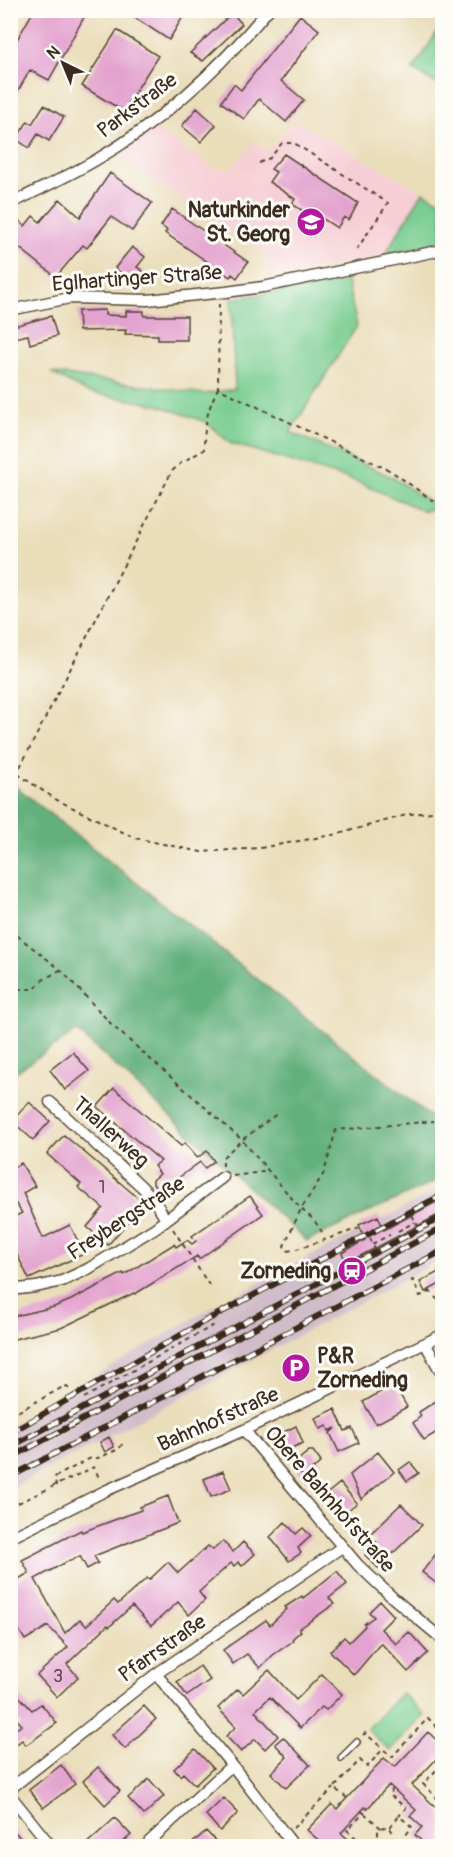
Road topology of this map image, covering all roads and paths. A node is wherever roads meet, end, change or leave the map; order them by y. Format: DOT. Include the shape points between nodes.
graph roads {
  1 [pos="268,10"];
  2 [pos="259,163"];
  3 [pos="10,204"];
  4 [pos="442,250"];
  5 [pos="355,252"];
  6 [pos="219,293"];
  7 [pos="10,310"];
  8 [pos="218,388"];
  9 [pos="442,507"];
  10 [pos="10,768"];
  11 [pos="17,773"];
  12 [pos="10,782"];
  13 [pos="442,811"];
  14 [pos="10,930"];
  15 [pos="61,970"];
  16 [pos="10,987"];
  17 [pos="50,1102"];
  18 [pos="278,1113"];
  19 [pos="434,1121"];
  20 [pos="242,1140"];
  21 [pos="269,1171"];
  22 [pos="223,1177"];
  23 [pos="301,1209"];
  24 [pos="412,1215"];
  25 [pos="166,1220"];
  26 [pos="415,1222"];
  27 [pos="418,1226"];
  28 [pos="360,1228"];
  29 [pos="398,1231"];
  30 [pos="322,1232"];
  31 [pos="390,1235"];
  32 [pos="370,1238"];
  33 [pos="179,1239"];
  34 [pos="372,1244"];
  35 [pos="375,1249"];
  36 [pos="411,1281"];
  37 [pos="209,1285"];
  38 [pos="10,1290"];
  39 [pos="442,1305"];
  40 [pos="216,1324"];
  41 [pos="442,1335"];
  42 [pos="425,1343"];
  43 [pos="442,1374"];
  44 [pos="71,1390"];
  45 [pos="84,1398"];
  46 [pos="10,1416"];
  47 [pos="244,1430"];
  48 [pos="123,1443"];
  49 [pos="56,1486"];
  50 [pos="105,1491"];
  51 [pos="10,1507"];
  52 [pos="10,1538"];
  53 [pos="342,1547"];
  54 [pos="442,1639"];
  55 [pos="156,1674"];
  56 [pos="442,1731"];
  57 [pos="367,1735"];
  58 [pos="357,1742"];
  59 [pos="383,1749"];
  60 [pos="341,1758"];
  61 [pos="442,1764"];
  62 [pos="232,1766"];
  63 [pos="334,1788"];
  64 [pos="10,1789"];
  65 [pos="393,1789"];
  66 [pos="10,1795"];
  67 [pos="442,1795"];
  68 [pos="347,1798"];
  69 [pos="438,1799"];
  70 [pos="442,1803"];
  71 [pos="399,1816"];
  72 [pos="381,1828"];
  73 [pos="390,1828"];
  74 [pos="285,1835"];
  75 [pos="392,1839"];
  76 [pos="381,1841"];
  77 [pos="149,1842"];
  78 [pos="51,1846"];
  79 [pos="294,1846"];
  80 [pos="365,1846"];
  81 [pos="375,1846"];
  82 [pos="399,1846"];
  1 -- 3 [label="street, Parkstraße" via="210,73 144,128 97,160"];
  2 -- 5 [label="path" via="270,158 282,143 294,143 388,203"];
  4 -- 6 [label="street, Eglhartinger Straße"];
  6 -- 7 [label="street, Eglhartinger Straße" via="147,300 70,298"];
  6 -- 8 [label="path"];
  8 -- 9 [label="path" via="391,471"];
  8 -- 11 [label="path" via="204,426 204,450 172,471"];
  10 -- 11 [label="path"];
  11 -- 12 [label="path"];
  11 -- 13 [label="path" via="57,800 135,838 201,852 260,848 338,834 410,814"];
  14 -- 15 [label="path"];
  15 -- 16 [label="path" via="35,989"];
  15 -- 20 [label="path" via="114,1028"];
  17 -- 25 [label="street, Thallerweg" via="153,1198"];
  18 -- 20 [label="path"];
  19 -- 23 [label="path" via="336,1130 324,1173"];
  20 -- 21 [label="path"];
  20 -- 22 [label="path" via="223,1157"];
  21 -- 22 [label="path"];
  21 -- 23 [label="path"];
  22 -- 25 [label="street, Freybergstraße"];
  23 -- 28 [label="path" via="284,1246 287,1251"];
  23 -- 30 [label="path"];
  24 -- 26 [label="path"];
  25 -- 38 [label="street, Freybergstraße" via="63,1281"];
  26 -- 27 [label="path"];
  26 -- 29 [label="path"];
  31 -- 34 [label="path"];
  32 -- 34 [label="path"];
  33 -- 37 [label="path"];
  34 -- 35 [label="path"];
  36 -- 39 [label="path" via="420,1296 429,1291"];
  40 -- 45 [label="path"];
  41 -- 42 [label="street, Bahnhofstraße"];
  42 -- 43 [label="street"];
  42 -- 47 [label="street, Bahnhofstraße"];
  44 -- 46 [label="path" via="64,1386"];
  47 -- 50 [label="street, Bahnhofstraße"];
  47 -- 53 [label="street, Obere Bahnhofstraße"];
  48 -- 49 [label="path" via="119,1449 55,1477"];
  49 -- 50 [label="path" via="94,1467"];
  49 -- 51 [label="path"];
  50 -- 52 [label="street, Bahnhofstraße"];
  53 -- 54 [label="street, Obere Bahnhofstraße" via="378,1585"];
  53 -- 55 [label="street, Pfarrstraße"];
  55 -- 62 [label="street"];
  55 -- 64 [label="street, Pfarrstraße"];
  56 -- 59 [label="path" via="428,1718 392,1757"];
  57 -- 59 [label="path"];
  58 -- 60 [label="lane"];
  59 -- 63 [label="path" via="367,1767 360,1760"];
  61 -- 69 [label="path" via="423,1784"];
  62 -- 74 [label="street"];
  62 -- 77 [label="street"];
  63 -- 68 [label="path"];
  63 -- 74 [label="path"];
  65 -- 71 [label="path" via="389,1794 406,1808"];
  66 -- 78 [label="street"];
  67 -- 69 [label="path"];
  69 -- 70 [label="path"];
  71 -- 73 [label="path"];
  71 -- 82 [label="path" via="412,1827"];
  72 -- 73 [label="path"];
  72 -- 76 [label="path"];
  72 -- 80 [label="path" via="362,1812 347,1830"];
  73 -- 75 [label="path"];
  74 -- 79 [label="street"];
  75 -- 76 [label="path"];
  75 -- 82 [label="path"];
  76 -- 81 [label="path"];
}
